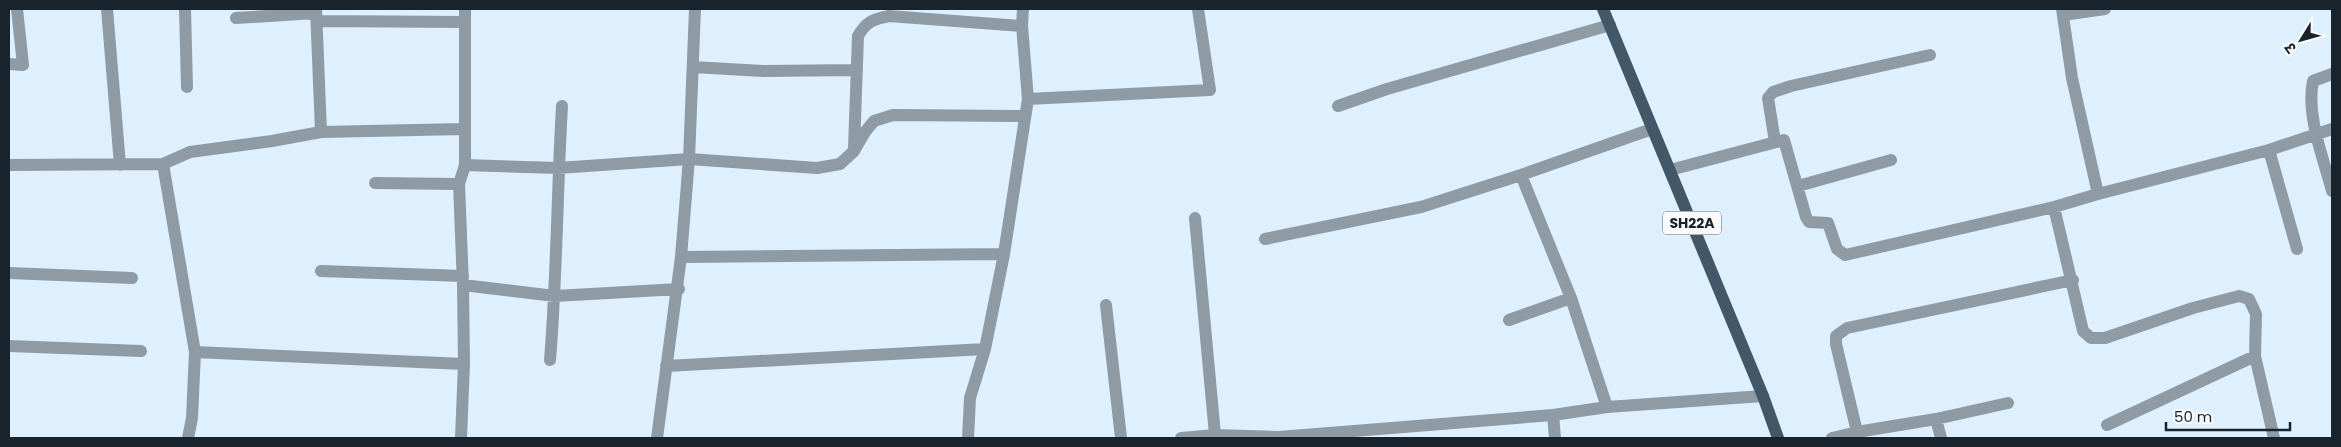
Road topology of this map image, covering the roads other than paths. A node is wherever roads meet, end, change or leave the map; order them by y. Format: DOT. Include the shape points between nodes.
graph roads {
  1 [pos="17,9"];
  2 [pos="107,9"];
  3 [pos="185,9"];
  4 [pos="465,9"];
  5 [pos="695,9"];
  6 [pos="1023,9"];
  7 [pos="1198,9"];
  8 [pos="1604,9"];
  9 [pos="2105,9"];
  10 [pos="2063,12"];
  11 [pos="316,14"];
  12 [pos="236,18"];
  13 [pos="465,22"];
  14 [pos="1610,25"];
  15 [pos="1022,26"];
  16 [pos="1930,55"];
  17 [pos="9,64"];
  18 [pos="693,67"];
  19 [pos="857,70"];
  20 [pos="2332,74"];
  21 [pos="187,87"];
  22 [pos="1028,99"];
  23 [pos="562,106"];
  24 [pos="1338,106"];
  25 [pos="1024,116"];
  26 [pos="1652,128"];
  27 [pos="463,130"];
  28 [pos="2332,130"];
  29 [pos="321,132"];
  30 [pos="2317,133"];
  31 [pos="1775,142"];
  32 [pos="2269,150"];
  33 [pos="854,151"];
  34 [pos="689,159"];
  35 [pos="1891,160"];
  36 [pos="163,164"];
  37 [pos="120,165"];
  38 [pos="465,165"];
  39 [pos="9,166"];
  40 [pos="558,168"];
  41 [pos="1670,170"];
  42 [pos="1521,175"];
  43 [pos="375,183"];
  44 [pos="459,184"];
  45 [pos="1798,186"];
  46 [pos="2332,191"];
  47 [pos="2098,194"];
  48 [pos="2054,207"];
  49 [pos="1195,218"];
  50 [pos="1265,239"];
  51 [pos="2297,248"];
  52 [pos="1004,254"];
  53 [pos="682,257"];
  54 [pos="321,270"];
  55 [pos="9,273"];
  56 [pos="132,278"];
  57 [pos="463,280"];
  58 [pos="2072,280"];
  59 [pos="679,289"];
  60 [pos="555,296"];
  61 [pos="1571,298"];
  62 [pos="1106,305"];
  63 [pos="1509,320"];
  64 [pos="9,346"];
  65 [pos="985,349"];
  66 [pos="141,351"];
  67 [pos="195,352"];
  68 [pos="2255,356"];
  69 [pos="550,360"];
  70 [pos="464,364"];
  71 [pos="666,366"];
  72 [pos="1763,396"];
  73 [pos="2008,403"];
  74 [pos="1608,407"];
  75 [pos="1553,415"];
  76 [pos="1936,419"];
  77 [pos="2107,425"];
  78 [pos="1857,432"];
  79 [pos="1215,435"];
  80 [pos="188,438"];
  81 [pos="461,438"];
  82 [pos="657,438"];
  83 [pos="968,438"];
  84 [pos="1122,438"];
  85 [pos="1181,438"];
  86 [pos="1279,438"];
  87 [pos="1555,438"];
  88 [pos="1778,438"];
  89 [pos="1832,438"];
  90 [pos="1941,438"];
  91 [pos="2274,438"];
  1 -- 17 [label="street" via="23,65"];
  2 -- 37 [label="street"];
  3 -- 21 [label="street"];
  4 -- 13 [label="street"];
  5 -- 18 [label="street"];
  6 -- 15 [label="street"];
  7 -- 22 [label="street" via="1210,90"];
  8 -- 14 [label="main road, SH22A"];
  9 -- 10 [label="street"];
  10 -- 47 [label="street" via="2072,78"];
  11 -- 12 [label="street"];
  11 -- 13 [label="street"];
  11 -- 29 [label="street"];
  13 -- 27 [label="street"];
  14 -- 24 [label="street"];
  14 -- 26 [label="main road, SH22A"];
  15 -- 19 [label="street" via="889,16 872,19 858,36"];
  15 -- 22 [label="street"];
  16 -- 31 [label="street" via="1773,92 1768,98"];
  18 -- 19 [label="street" via="764,71"];
  18 -- 34 [label="street"];
  19 -- 33 [label="street"];
  20 -- 30 [label="street" via="2313,80 2310,94"];
  22 -- 25 [label="street"];
  23 -- 40 [label="street"];
  25 -- 33 [label="street" via="893,115 874,121"];
  25 -- 52 [label="street"];
  26 -- 41 [label="main road, SH22A"];
  26 -- 42 [label="street"];
  27 -- 29 [label="street"];
  27 -- 38 [label="street"];
  28 -- 30 [label="street"];
  29 -- 36 [label="street" via="190,152"];
  30 -- 32 [label="street"];
  30 -- 46 [label="street"];
  31 -- 41 [label="street"];
  31 -- 45 [label="street" via="1784,140"];
  32 -- 47 [label="street"];
  32 -- 51 [label="street"];
  33 -- 34 [label="street" via="840,164 817,168"];
  34 -- 40 [label="street"];
  34 -- 53 [label="street"];
  35 -- 45 [label="street"];
  36 -- 37 [label="street"];
  36 -- 67 [label="street"];
  37 -- 39 [label="street"];
  38 -- 40 [label="street"];
  38 -- 44 [label="street"];
  40 -- 60 [label="street"];
  41 -- 72 [label="main road, SH22A"];
  42 -- 50 [label="street" via="1421,207"];
  42 -- 61 [label="street"];
  43 -- 44 [label="street"];
  44 -- 57 [label="street"];
  45 -- 48 [label="street" via="1806,218 1809,222 1828,223 1837,249 1845,255"];
  47 -- 48 [label="street"];
  48 -- 58 [label="street"];
  49 -- 79 [label="street"];
  52 -- 53 [label="street"];
  52 -- 65 [label="street"];
  53 -- 59 [label="street"];
  54 -- 57 [label="street"];
  55 -- 56 [label="street"];
  57 -- 60 [label="street"];
  57 -- 70 [label="street"];
  58 -- 68 [label="street" via="2083,331 2091,338 2105,338 2192,308 2239,296 2249,298 2256,314"];
  58 -- 78 [label="street" via="1840,332 1836,336 1836,344"];
  59 -- 60 [label="street"];
  59 -- 71 [label="street"];
  60 -- 69 [label="street"];
  61 -- 63 [label="street"];
  61 -- 74 [label="street"];
  62 -- 84 [label="street"];
  64 -- 66 [label="street"];
  65 -- 71 [label="street"];
  65 -- 83 [label="street" via="970,398"];
  67 -- 70 [label="street"];
  67 -- 80 [label="street"];
  68 -- 77 [label="street"];
  68 -- 91 [label="street"];
  70 -- 81 [label="street"];
  71 -- 82 [label="street"];
  72 -- 74 [label="street"];
  72 -- 88 [label="main road, SH22A"];
  73 -- 76 [label="street"];
  74 -- 75 [label="street"];
  75 -- 86 [label="street"];
  75 -- 87 [label="street"];
  76 -- 78 [label="street"];
  76 -- 90 [label="street"];
  78 -- 89 [label="street"];
  79 -- 85 [label="street"];
  79 -- 86 [label="street"];
}
